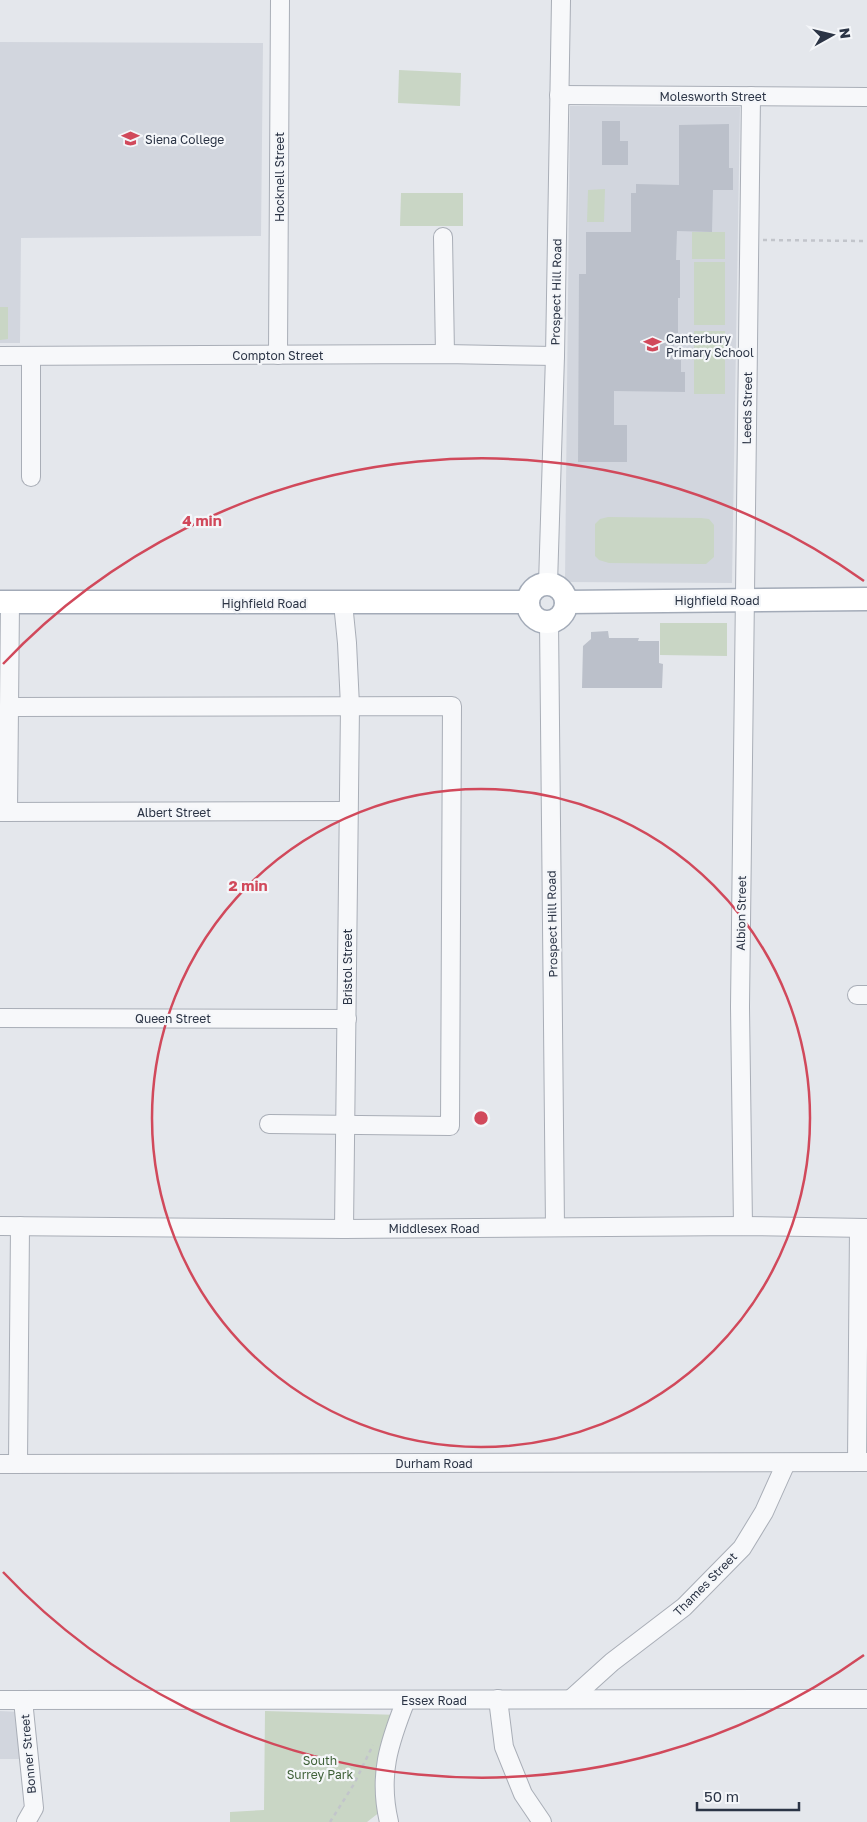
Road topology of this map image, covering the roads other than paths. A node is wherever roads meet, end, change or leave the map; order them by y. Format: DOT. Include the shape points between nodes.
graph roads {
  1 [pos="280,0"];
  2 [pos="561,0"];
  3 [pos="559,95"];
  4 [pos="751,96"];
  5 [pos="867,97"];
  6 [pos="443,237"];
  7 [pos="445,354"];
  8 [pos="278,355"];
  9 [pos="0,356"];
  10 [pos="31,356"];
  11 [pos="555,356"];
  12 [pos="31,477"];
  13 [pos="548,584"];
  14 [pos="867,599"];
  15 [pos="744,600"];
  16 [pos="528,602"];
  17 [pos="566,602"];
  18 [pos="5,603"];
  19 [pos="343,603"];
  20 [pos="549,621"];
  21 [pos="350,706"];
  22 [pos="9,707"];
  23 [pos="348,811"];
  24 [pos="4,812"];
  25 [pos="0,1018"];
  26 [pos="346,1019"];
  27 [pos="269,1124"];
  28 [pos="345,1126"];
  29 [pos="0,1226"];
  30 [pos="20,1226"];
  31 [pos="742,1226"];
  32 [pos="555,1227"];
  33 [pos="863,1228"];
  34 [pos="344,1229"];
  35 [pos="786,1462"];
  36 [pos="862,1462"];
  37 [pos="9,1464"];
  38 [pos="498,1699"];
  39 [pos="571,1699"];
  40 [pos="867,1699"];
  41 [pos="0,1700"];
  42 [pos="23,1700"];
  43 [pos="406,1700"];
  44 [pos="30,1815"];
  45 [pos="389,1822"];
  46 [pos="542,1822"];
  1 -- 8 [label="street, Hocknell Street"];
  2 -- 3 [label="street, Prospect Hill Road"];
  3 -- 4 [label="street, Molesworth Street"];
  3 -- 11 [label="street, Prospect Hill Road"];
  4 -- 5 [label="street, Molesworth Street"];
  4 -- 15 [label="street, Leeds Street"];
  6 -- 7 [label="street"];
  7 -- 8 [label="street, Compton Street"];
  7 -- 11 [label="street, Compton Street"];
  8 -- 10 [label="street, Compton Street"];
  9 -- 10 [label="street, Compton Street"];
  10 -- 12 [label="street"];
  11 -- 13 [label="street, Prospect Hill Road"];
  13 -- 16 [label="main road" via="535,588"];
  13 -- 17 [label="main road" via="560,589"];
  14 -- 15 [label="main road, Highfield Road"];
  15 -- 17 [label="main road, Highfield Road"];
  15 -- 31 [label="street, Albion Street" via="740,1007"];
  16 -- 19 [label="main road, Highfield Road"];
  16 -- 20 [label="main road" via="533,616"];
  17 -- 20 [label="main road" via="561,616"];
  18 -- 19 [label="main road, Highfield Road"];
  18 -- 22 [label="street"];
  19 -- 21 [label="street, Bristol Street"];
  20 -- 32 [label="street, Prospect Hill Road"];
  21 -- 22 [label="street"];
  21 -- 23 [label="street, Bristol Street"];
  21 -- 28 [label="street" via="452,706 450,1126"];
  22 -- 24 [label="street"];
  23 -- 24 [label="street, Albert Street"];
  23 -- 26 [label="street, Bristol Street"];
  25 -- 26 [label="street, Queen Street"];
  26 -- 28 [label="street, Bristol Street"];
  27 -- 28 [label="street"];
  28 -- 34 [label="street, Bristol Street"];
  29 -- 30 [label="street, Middlesex Road"];
  30 -- 34 [label="street, Middlesex Road"];
  30 -- 37 [label="street"];
  31 -- 32 [label="street, Middlesex Road"];
  31 -- 33 [label="street, Middlesex Road"];
  32 -- 34 [label="street, Middlesex Road"];
  33 -- 36 [label="street"];
  35 -- 36 [label="street, Durham Road"];
  35 -- 37 [label="street, Durham Road"];
  35 -- 39 [label="street, Thames Street" via="764,1512 742,1548 684,1608 612,1662"];
  38 -- 39 [label="street, Essex Road"];
  38 -- 43 [label="street, Essex Road"];
  38 -- 46 [label="street" via="504,1747 523,1794"];
  39 -- 40 [label="street, Essex Road"];
  41 -- 42 [label="street, Essex Road"];
  42 -- 43 [label="street, Essex Road"];
  42 -- 44 [label="street, Bonner Street"];
  43 -- 45 [label="street" via="388,1746 384,1767 383,1788"];
}
